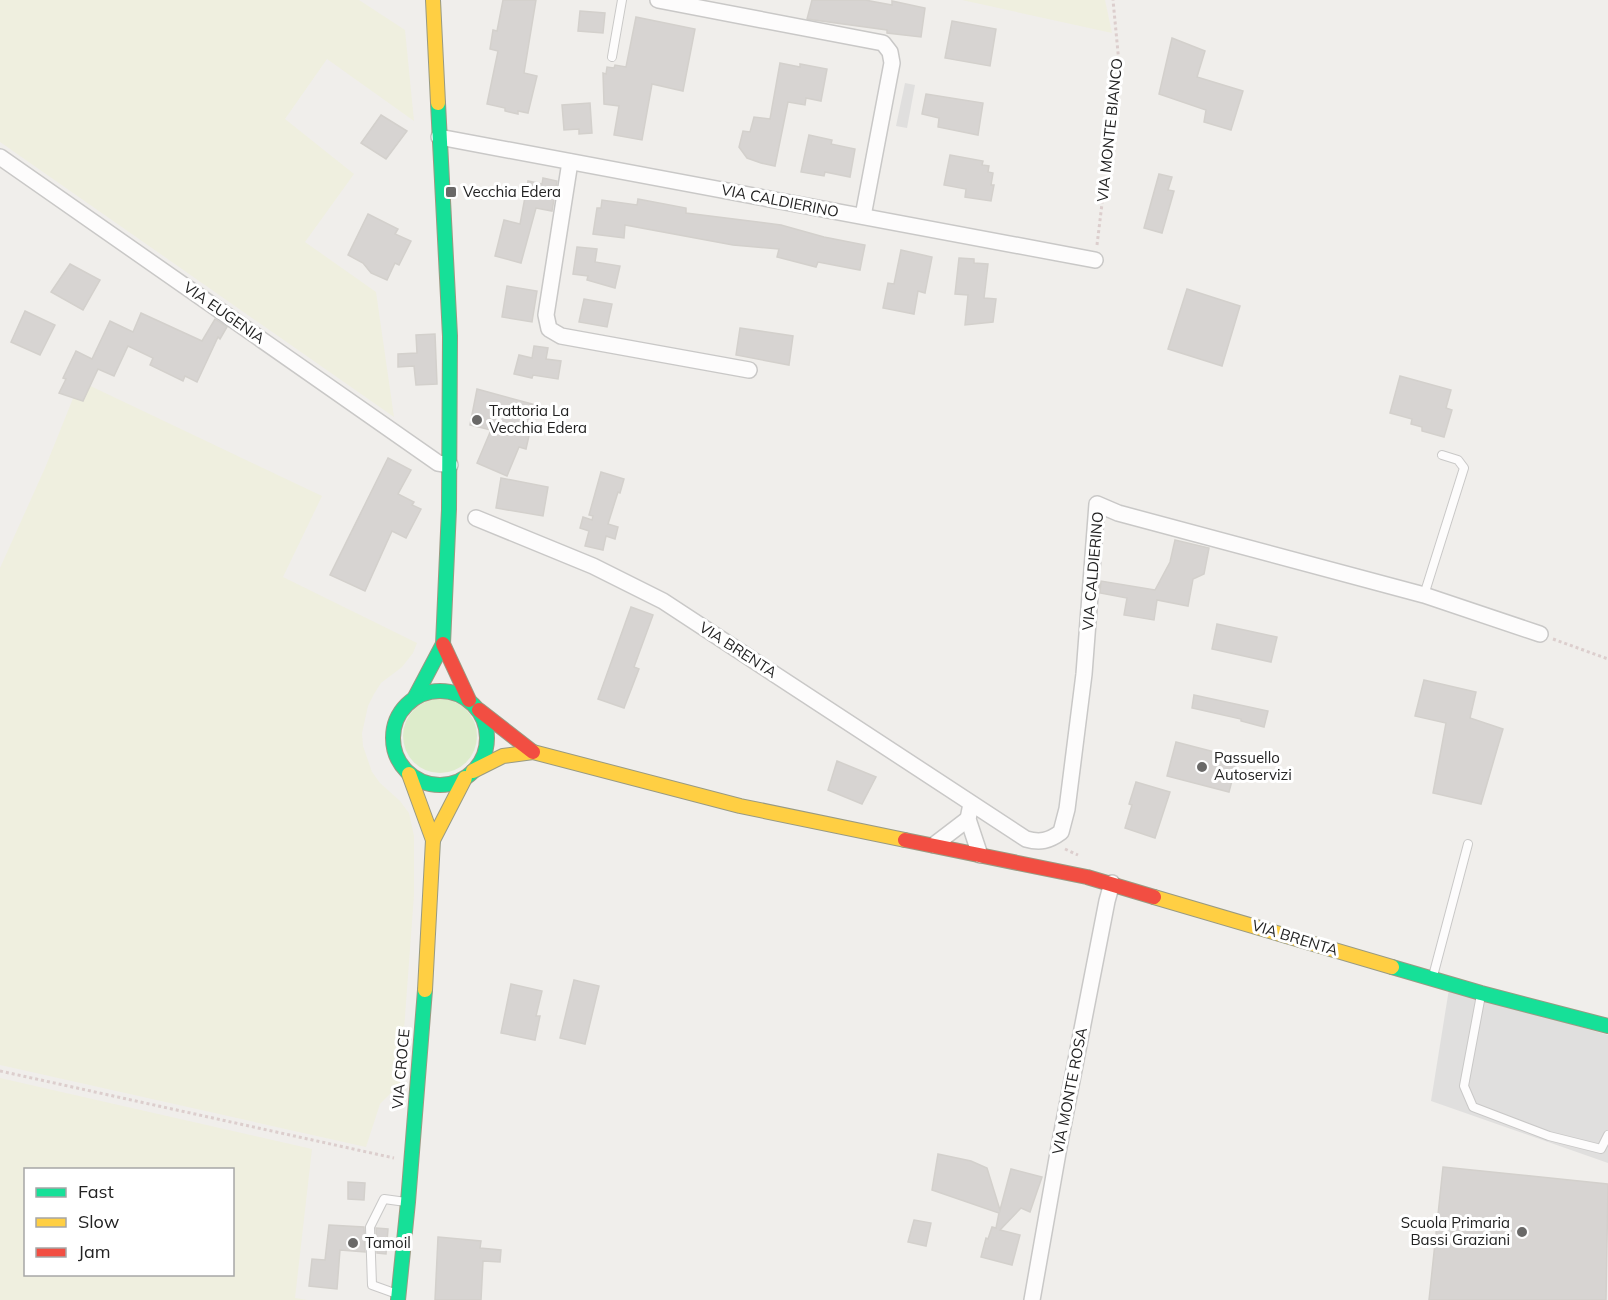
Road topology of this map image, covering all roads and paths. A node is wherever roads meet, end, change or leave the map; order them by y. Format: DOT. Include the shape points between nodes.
graph roads {
  1 [pos="433,0"];
  2 [pos="622,0"];
  3 [pos="658,0"];
  4 [pos="1113,0"];
  5 [pos="612,57"];
  6 [pos="439,137"];
  7 [pos="0,157"];
  8 [pos="570,162"];
  9 [pos="863,216"];
  10 [pos="1095,260"];
  11 [pos="749,370"];
  12 [pos="1442,455"];
  13 [pos="450,465"];
  14 [pos="476,518"];
  15 [pos="1424,595"];
  16 [pos="1540,634"];
  17 [pos="443,644"];
  18 [pos="1608,659"];
  19 [pos="415,697"];
  20 [pos="473,704"];
  21 [pos="533,752"];
  22 [pos="409,774"];
  23 [pos="469,775"];
  24 [pos="969,812"];
  25 [pos="1061,832"];
  26 [pos="434,840"];
  27 [pos="1468,844"];
  28 [pos="934,845"];
  29 [pos="980,855"];
  30 [pos="1082,857"];
  31 [pos="1112,883"];
  32 [pos="1432,979"];
  33 [pos="1481,993"];
  34 [pos="1608,1026"];
  35 [pos="0,1071"];
  36 [pos="1608,1135"];
  37 [pos="410,1161"];
  38 [pos="408,1202"];
  39 [pos="398,1298"];
  40 [pos="1032,1300"];
  1 -- 6 [label="main road"];
  2 -- 5 [label="lane"];
  3 -- 9 [label="street" via="883,43 892,63"];
  4 -- 10 [label="path, VIA MONTE BIANCO" via="1119,63"];
  6 -- 8 [label="street, VIA CALDIERINO"];
  6 -- 13 [label="main road" via="450,336"];
  7 -- 13 [label="street, VIA EUGENIA" via="438,463"];
  8 -- 9 [label="street, VIA CALDIERINO"];
  8 -- 11 [label="street" via="546,315 549,329 561,336"];
  9 -- 10 [label="street, VIA CALDIERINO"];
  12 -- 15 [label="lane" via="1458,460 1464,468"];
  13 -- 17 [label="main road"];
  14 -- 24 [label="street, VIA BRENTA" via="593,566 663,601"];
  15 -- 16 [label="street, VIA CALDIERINO"];
  15 -- 25 [label="street, VIA CALDIERINO" via="1118,513 1097,504 1084,674 1068,809"];
  16 -- 18 [label="path"];
  17 -- 19 [label="main road, VIA CROCE"];
  17 -- 20 [label="main road, VIA CROCE"];
  19 -- 20 [label="main road" via="442,690 456,693"];
  19 -- 22 [label="main road, VIA CROCE" via="403,706 392,734 393,749"];
  20 -- 21 [label="main road, VIA BRENTA"];
  20 -- 23 [label="main road, VIA CROCE" via="486,728 486,748 482,760"];
  21 -- 23 [label="main road, VIA BRENTA" via="503,756"];
  21 -- 28 [label="main road, VIA BRENTA" via="740,806"];
  22 -- 23 [label="main road" via="436,785 451,784"];
  22 -- 26 [label="main road, VIA CROCE"];
  23 -- 26 [label="main road, VIA CROCE"];
  24 -- 25 [label="street" via="1035,842"];
  24 -- 28 [label="street"];
  24 -- 29 [label="street"];
  25 -- 30 [label="path" via="1064,849"];
  26 -- 37 [label="main road, VIA CROCE"];
  27 -- 32 [label="lane"];
  28 -- 29 [label="main road, VIA BRENTA"];
  29 -- 31 [label="main road, VIA BRENTA"];
  31 -- 32 [label="main road, VIA BRENTA"];
  31 -- 40 [label="street, VIA MONTE ROSA"];
  32 -- 33 [label="main road, VIA BRENTA"];
  33 -- 34 [label="main road, VIA BRENTA"];
  33 -- 36 [label="lane" via="1464,1086 1473,1107 1549,1136 1601,1149"];
  35 -- 37 [label="path"];
  37 -- 38 [label="main road, VIA CROCE"];
  38 -- 39 [label="main road, VIA CROCE"];
  38 -- 39 [label="lane" via="384,1199 370,1227 372,1285"];
}
